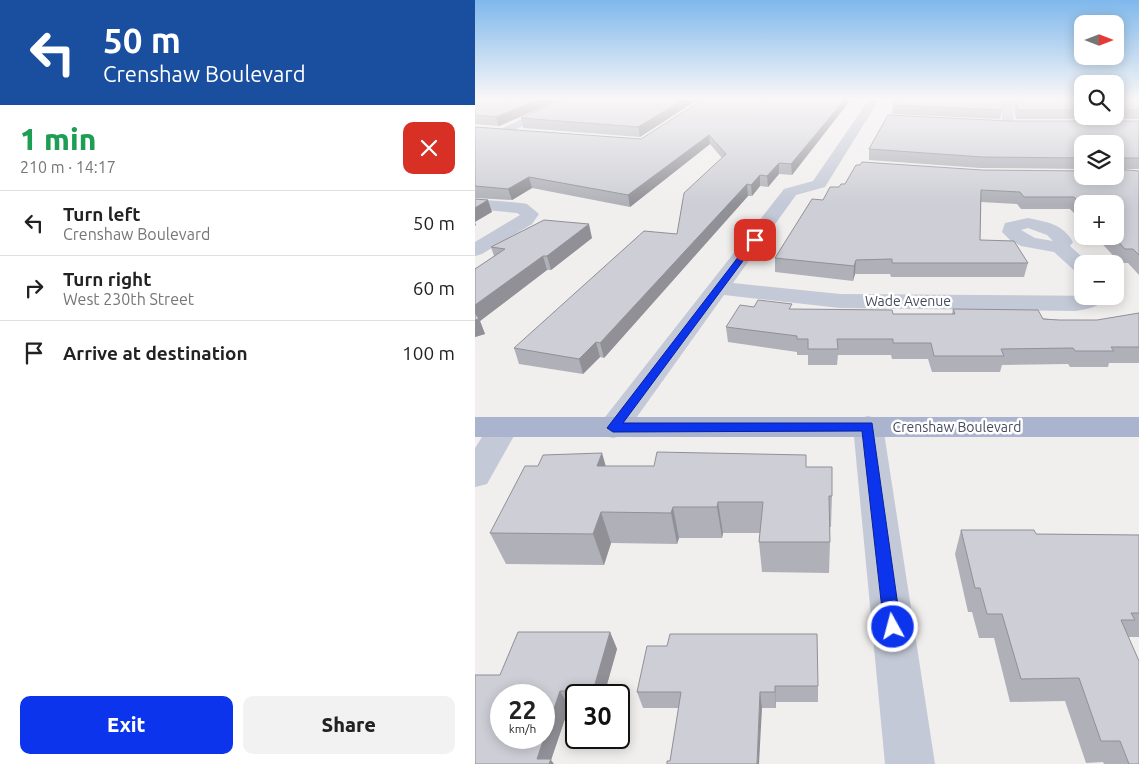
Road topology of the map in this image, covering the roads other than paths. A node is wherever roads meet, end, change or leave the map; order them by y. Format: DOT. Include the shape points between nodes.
graph roads {
  1 [pos="524,134"];
  2 [pos="529,134"];
  3 [pos="859,134"];
  4 [pos="475,204"];
  5 [pos="1059,247"];
  6 [pos="475,250"];
  7 [pos="1074,260"];
  8 [pos="719,288"];
  9 [pos="1074,304"];
  10 [pos="868,426"];
  11 [pos="489,427"];
  12 [pos="1139,427"];
  13 [pos="613,428"];
  14 [pos="475,476"];
  15 [pos="910,764"];
  1 -- 2 [label="street"];
  3 -- 8 [label="street" via="844,165 819,184 790,192"];
  4 -- 6 [label="street" via="521,208 530,214 526,220"];
  5 -- 7 [label="street"];
  8 -- 9 [label="street, Wade Avenue" via="850,301"];
  8 -- 13 [label="street"];
  10 -- 12 [label="main road, Crenshaw Boulevard"];
  10 -- 13 [label="main road, Crenshaw Boulevard"];
  10 -- 15 [label="street"];
  11 -- 13 [label="main road, Crenshaw Boulevard"];
  11 -- 14 [label="street"];
}
